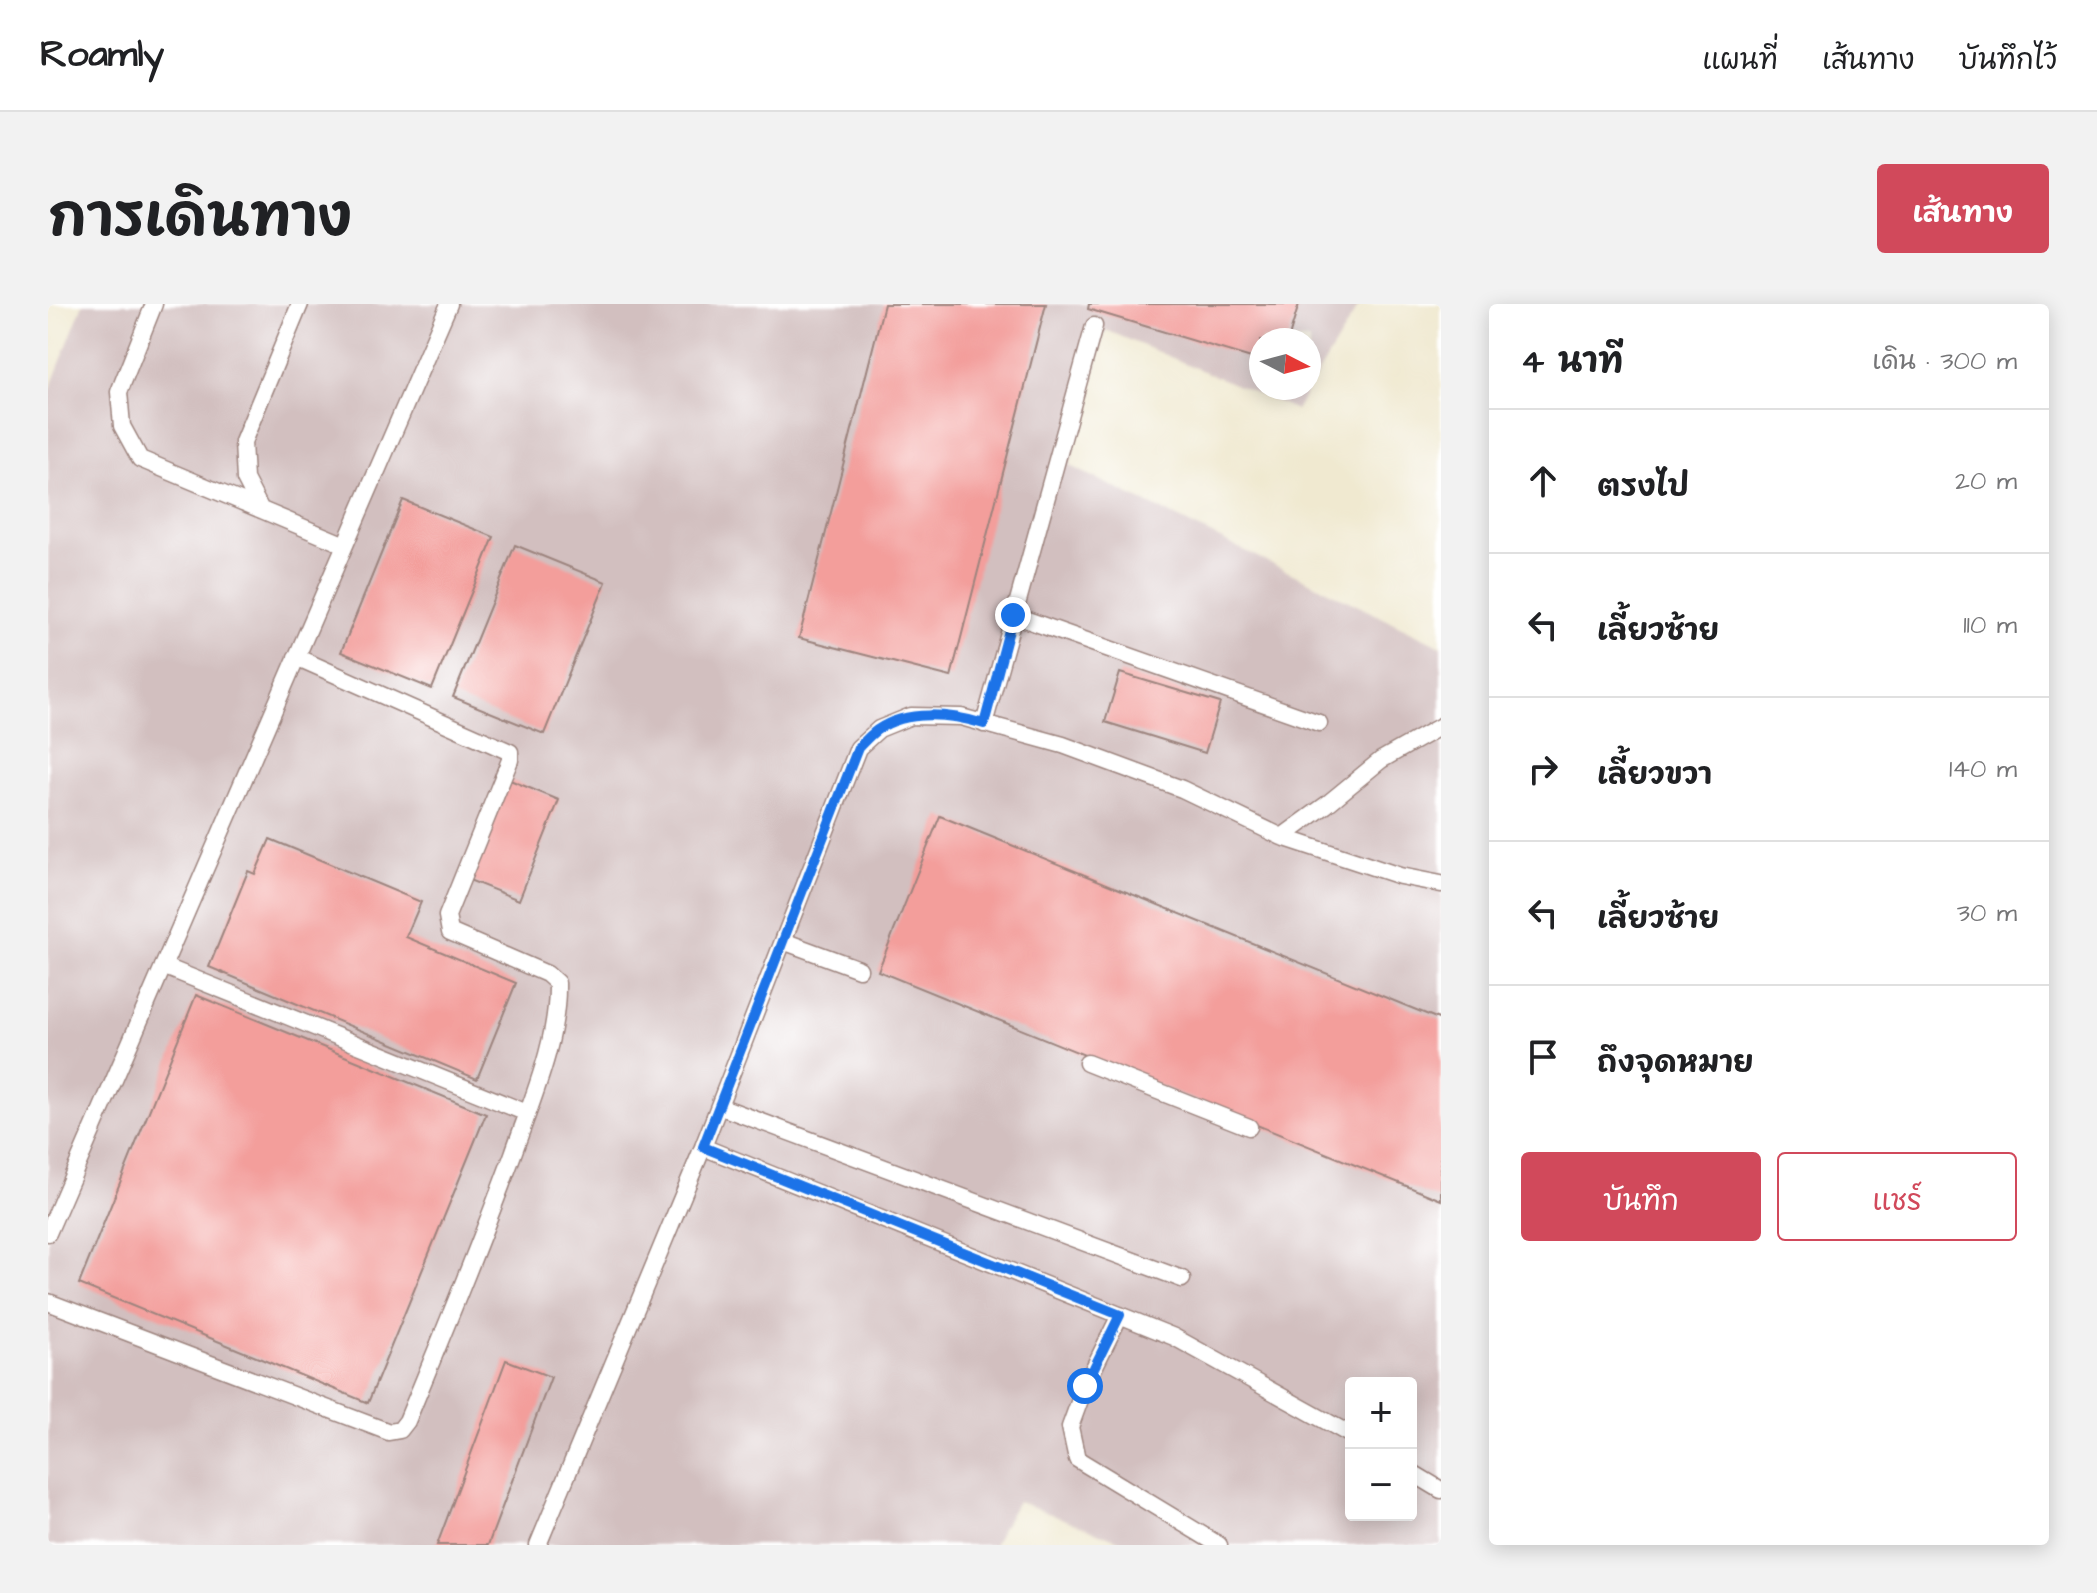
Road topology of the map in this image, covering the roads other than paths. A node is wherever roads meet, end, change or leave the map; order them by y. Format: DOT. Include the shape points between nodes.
graph roads {
  1 [pos="154,304"];
  2 [pos="300,304"];
  3 [pos="449,304"];
  4 [pos="1094,326"];
  5 [pos="261,510"];
  6 [pos="345,545"];
  7 [pos="1013,615"];
  8 [pos="296,657"];
  9 [pos="1319,723"];
  10 [pos="984,724"];
  11 [pos="1441,726"];
  12 [pos="1282,837"];
  13 [pos="1441,884"];
  14 [pos="783,941"];
  15 [pos="163,966"];
  16 [pos="859,969"];
  17 [pos="1087,1063"];
  18 [pos="719,1106"];
  19 [pos="527,1113"];
  20 [pos="1249,1127"];
  21 [pos="703,1147"];
  22 [pos="48,1233"];
  23 [pos="1182,1279"];
  24 [pos="48,1302"];
  25 [pos="1120,1315"];
  26 [pos="1345,1432"];
  27 [pos="1417,1476"];
  28 [pos="1441,1490"];
  29 [pos="538,1545"];
  30 [pos="1219,1545"];
  1 -- 5 [label="lane" via="119,392 122,426 140,459"];
  2 -- 5 [label="lane" via="243,442 245,479"];
  3 -- 6 [label="lane"];
  4 -- 7 [label="lane"];
  5 -- 6 [label="lane"];
  6 -- 8 [label="lane"];
  7 -- 9 [label="lane"];
  7 -- 10 [label="lane"];
  8 -- 15 [label="lane"];
  8 -- 19 [label="lane" via="510,752 447,916 450,932 533,967 557,983 553,1033"];
  10 -- 12 [label="lane" via="1063,745 1182,789"];
  10 -- 14 [label="lane" via="961,717 911,716 879,729 858,748"];
  11 -- 12 [label="lane" via="1381,760"];
  12 -- 13 [label="lane"];
  14 -- 16 [label="lane"];
  14 -- 18 [label="lane"];
  15 -- 19 [label="lane"];
  15 -- 22 [label="lane"];
  17 -- 20 [label="lane"];
  18 -- 21 [label="lane"];
  18 -- 23 [label="lane"];
  19 -- 24 [label="lane" via="471,1267 400,1430 389,1432"];
  21 -- 25 [label="lane"];
  21 -- 29 [label="lane"];
  25 -- 26 [label="lane" via="1174,1337"];
  25 -- 30 [label="lane" via="1070,1427 1077,1459"];
  27 -- 28 [label="lane"];
}
